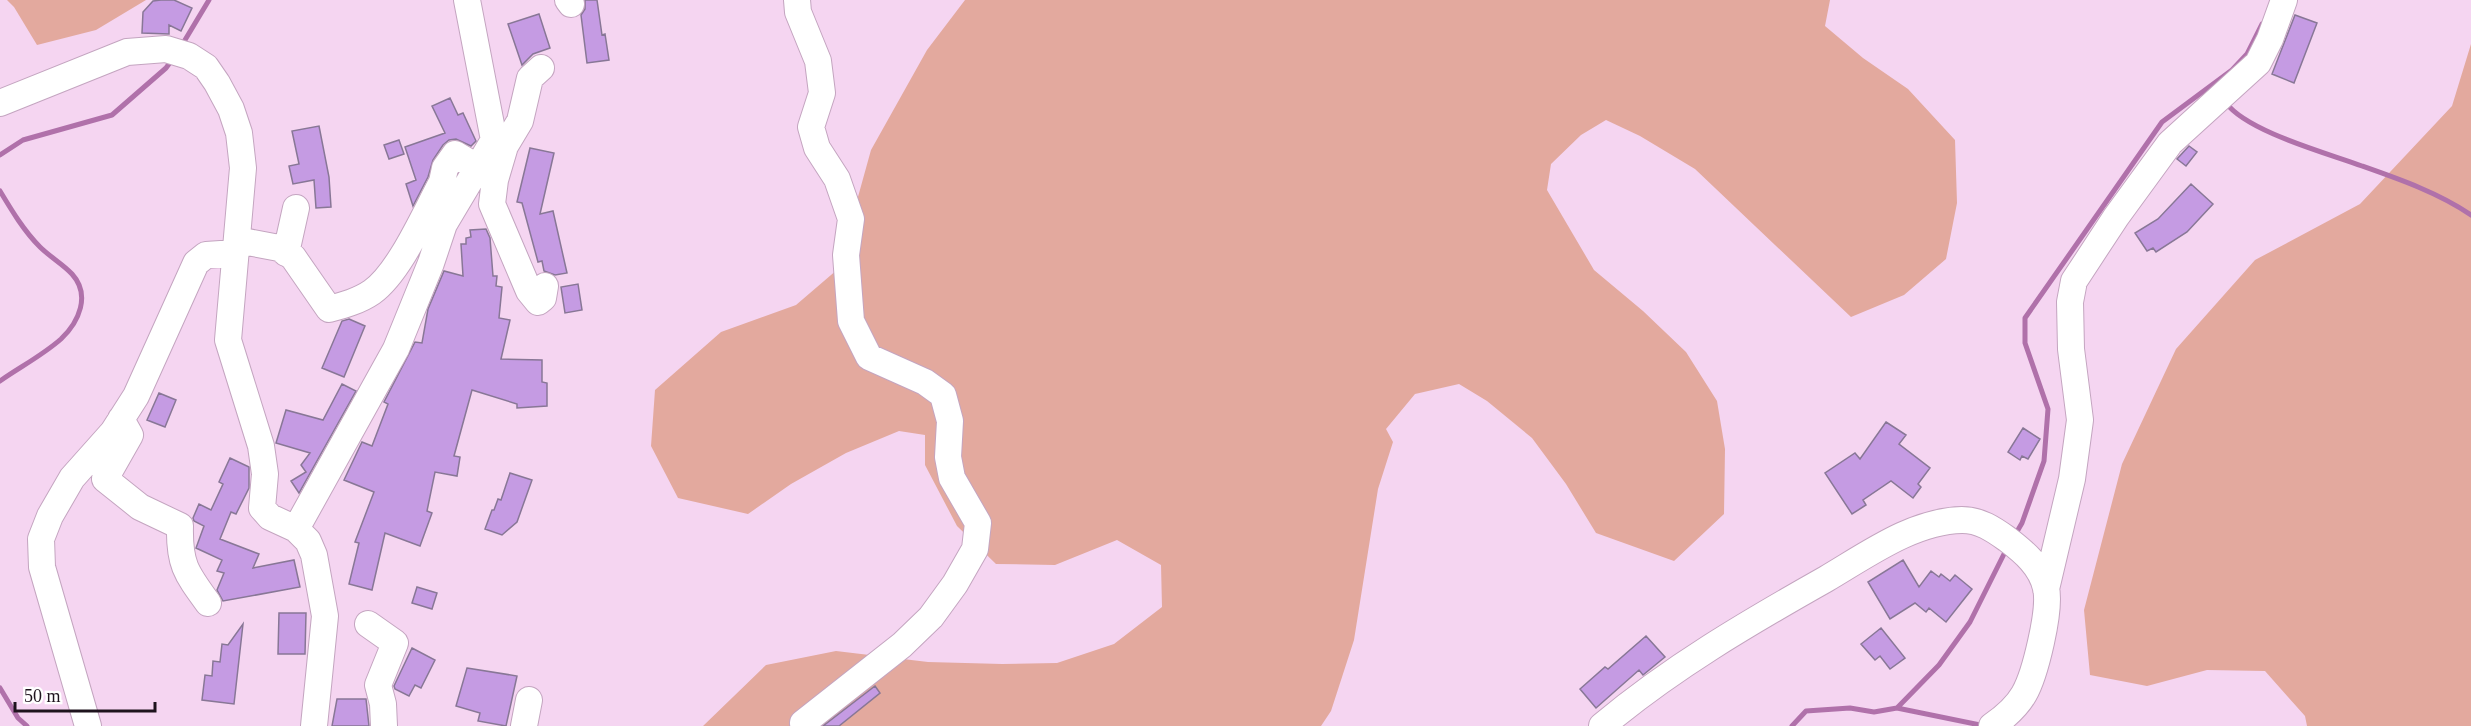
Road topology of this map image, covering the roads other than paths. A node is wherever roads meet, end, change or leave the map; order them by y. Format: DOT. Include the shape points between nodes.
graph roads {
  1 [pos="467,0"];
  2 [pos="797,0"];
  3 [pos="2284,0"];
  4 [pos="541,68"];
  5 [pos="0,103"];
  6 [pos="500,143"];
  7 [pos="477,167"];
  8 [pos="296,208"];
  9 [pos="237,246"];
  10 [pos="286,253"];
  11 [pos="545,286"];
  12 [pos="121,419"];
  13 [pos="296,530"];
  14 [pos="2046,589"];
  15 [pos="208,603"];
  16 [pos="368,624"];
  17 [pos="529,700"];
  18 [pos="2005,721"];
  19 [pos="803,723"];
  20 [pos="88,726"];
  21 [pos="314,726"];
  22 [pos="384,726"];
  23 [pos="524,726"];
  24 [pos="1602,726"];
  1 -- 6 [label="street"];
  2 -- 19 [label="street" via="818,62 822,93 811,127 817,148 837,179 851,219 846,255 851,321 868,357 925,382 943,395 950,421 948,457 952,478 978,523 975,549 931,617 902,645"];
  3 -- 14 [label="street" via="2258,63 2170,143 2074,281 2070,302 2071,350 2080,420 2073,479"];
  4 -- 6 [label="street" via="530,78 520,122"];
  5 -- 9 [label="street" via="127,52 177,52 206,67 231,109 239,133 243,168"];
  6 -- 7 [label="street"];
  6 -- 11 [label="street" via="492,204 538,302"];
  7 -- 10 [label="street" via="455,154 391,272 373,291 351,303 329,309 293,257"];
  7 -- 13 [label="street" via="444,224 396,349"];
  8 -- 10 [label="street"];
  9 -- 10 [label="street" via="279,248"];
  9 -- 12 [label="street" via="206,255 196,263 136,396"];
  9 -- 13 [label="street" via="228,340 261,446 265,474 262,508 270,517"];
  12 -- 15 [label="street" via="130,435 105,479 140,507 180,526 180,553 188,575"];
  12 -- 20 [label="street" via="72,478 41,539 42,567"];
  13 -- 21 [label="street" via="314,555 325,616"];
  14 -- 18 [label="street" via="2038,653 2025,693"];
  14 -- 24 [label="street" via="2026,553 1990,527 1973,520 1928,526 1889,543 1728,634"];
  16 -- 22 [label="street" via="395,643 378,685"];
  17 -- 23 [label="street"];
}
